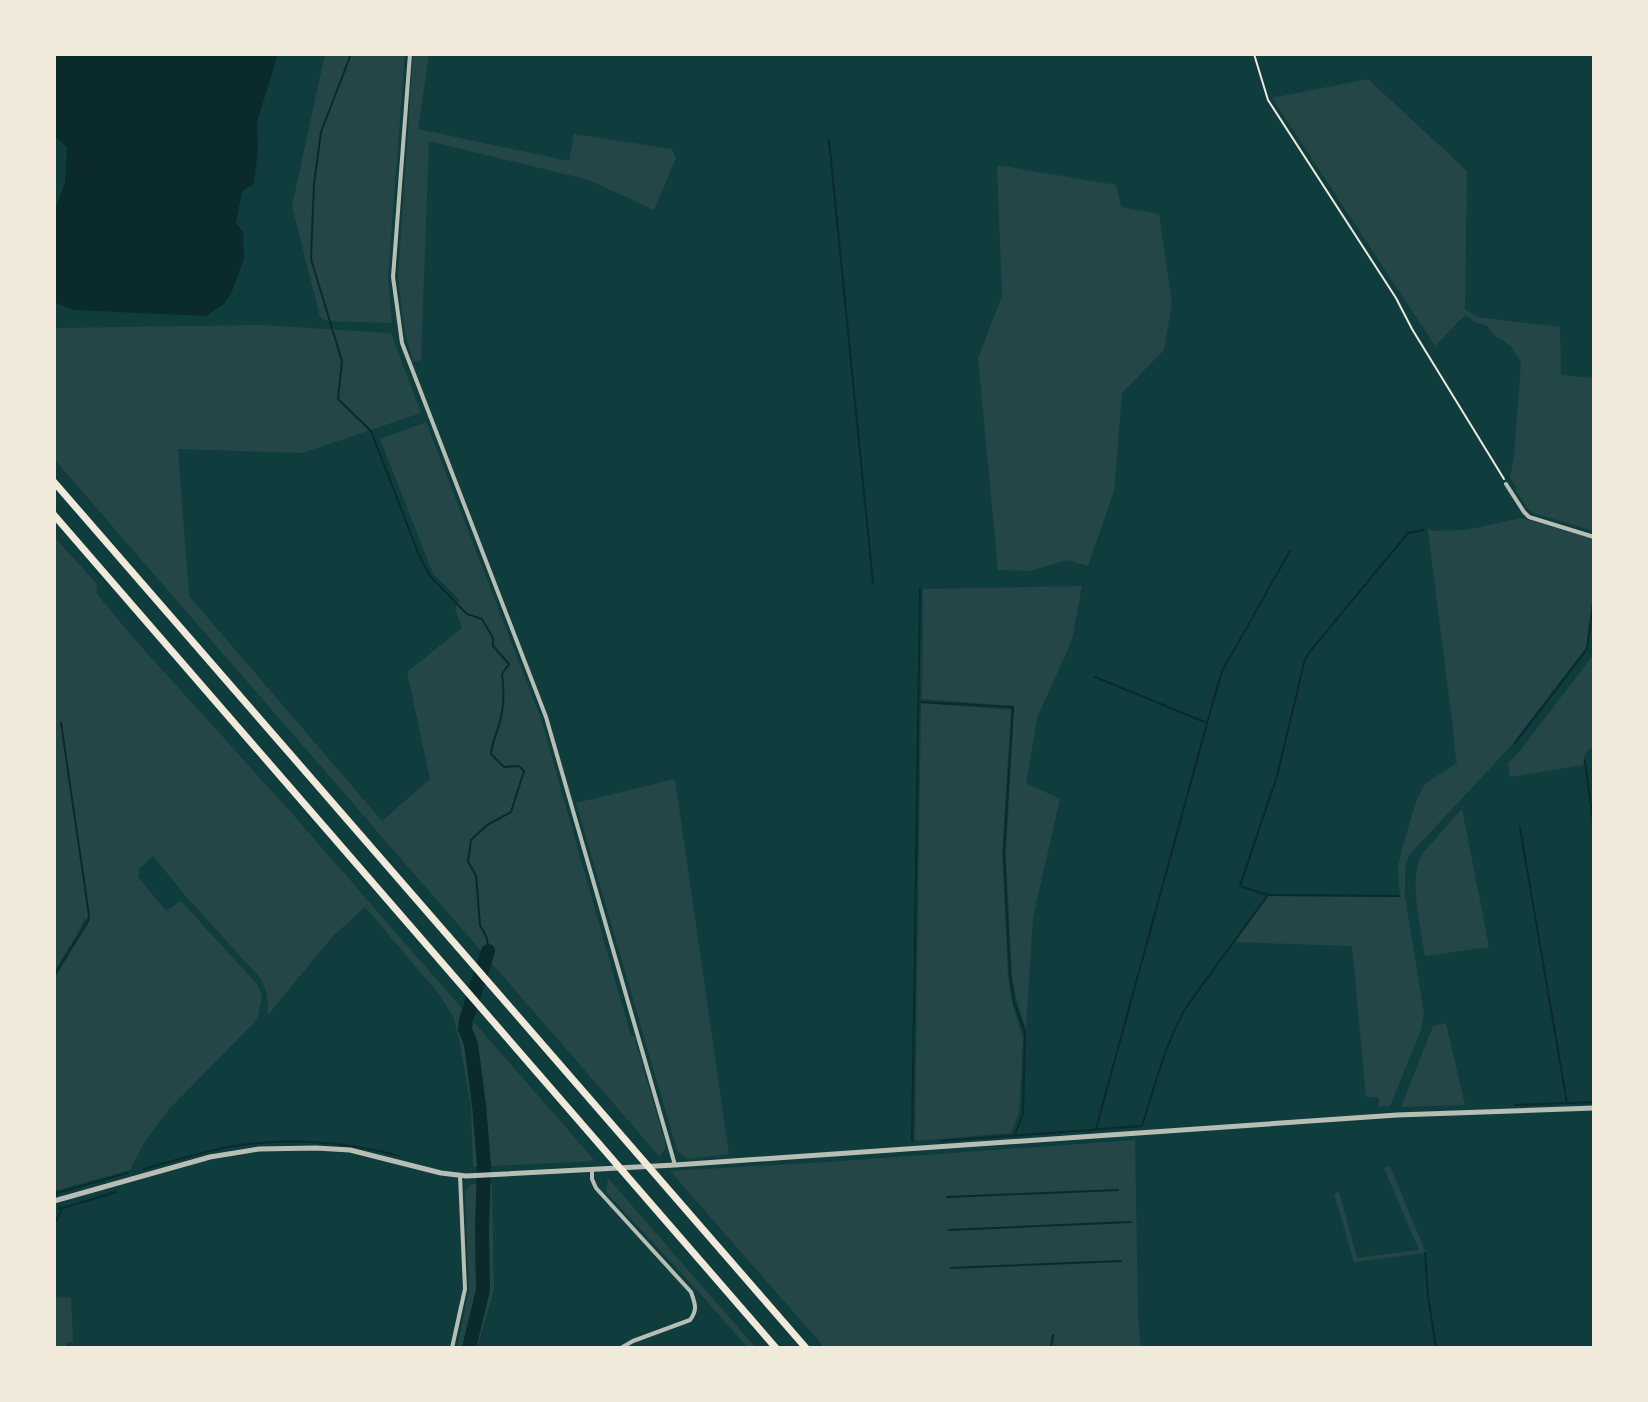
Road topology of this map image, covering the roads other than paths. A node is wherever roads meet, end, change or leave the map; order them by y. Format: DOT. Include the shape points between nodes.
graph roads {
  1 [pos="410,54"];
  2 [pos="54,482"];
  3 [pos="1506,484"];
  4 [pos="54,515"];
  5 [pos="1594,537"];
  6 [pos="1594,1108"];
  7 [pos="675,1165"];
  8 [pos="592,1169"];
  9 [pos="463,1176"];
  10 [pos="54,1201"];
  11 [pos="452,1348"];
  12 [pos="621,1348"];
  13 [pos="776,1348"];
  14 [pos="806,1348"];
  1 -- 7 [label="street" via="393,277 402,343 546,717"];
  2 -- 14 [label="highway"];
  3 -- 5 [label="street" via="1529,517"];
  4 -- 13 [label="highway"];
  6 -- 7 [label="street" via="1397,1115"];
  7 -- 8 [label="street"];
  8 -- 9 [label="street"];
  8 -- 12 [label="street" via="596,1188 691,1292 696,1305 690,1320"];
  9 -- 10 [label="street" via="350,1150 259,1149 210,1157"];
  9 -- 11 [label="street" via="465,1289"];
}
